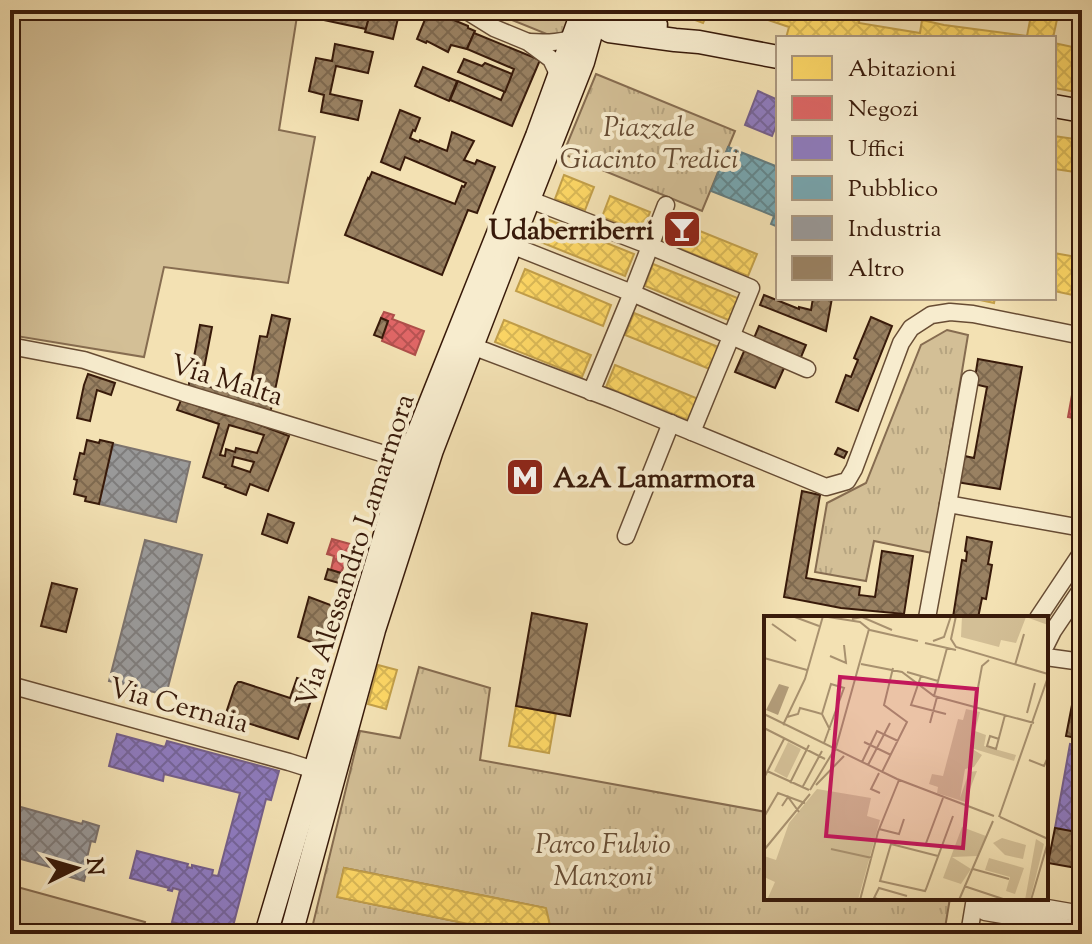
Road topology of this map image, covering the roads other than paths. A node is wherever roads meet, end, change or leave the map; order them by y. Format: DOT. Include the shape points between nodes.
graph roads {
  1 [pos="465,10"];
  2 [pos="599,12"];
  3 [pos="572,39"];
  4 [pos="528,42"];
  5 [pos="776,57"];
  6 [pos="559,76"];
  7 [pos="1056,106"];
  8 [pos="1082,111"];
  9 [pos="528,199"];
  10 [pos="666,205"];
  11 [pos="511,245"];
  12 [pos="650,246"];
  13 [pos="632,293"];
  14 [pos="1082,336"];
  15 [pos="731,337"];
  16 [pos="10,346"];
  17 [pos="472,346"];
  18 [pos="807,369"];
  19 [pos="970,379"];
  20 [pos="591,392"];
  21 [pos="671,423"];
  22 [pos="692,432"];
  23 [pos="417,464"];
  24 [pos="948,504"];
  25 [pos="1082,528"];
  26 [pos="626,536"];
  27 [pos="1082,552"];
  28 [pos="1082,588"];
  29 [pos="927,616"];
  30 [pos="1039,616"];
  31 [pos="1048,642"];
  32 [pos="1048,657"];
  33 [pos="1082,662"];
  34 [pos="10,685"];
  35 [pos="324,774"];
  36 [pos="985,900"];
  37 [pos="1026,907"];
  38 [pos="1082,914"];
  39 [pos="1082,930"];
  40 [pos="266,934"];
  41 [pos="291,934"];
  42 [pos="969,934"];
  43 [pos="989,934"];
  44 [pos="997,934"];
  1 -- 4 [label="street"];
  2 -- 3 [label="main road, Via Alessandro Lamarmora"];
  2 -- 5 [label="main road" via="609,31"];
  2 -- 9 [label="main road, Via Alessandro Lamarmora"];
  3 -- 4 [label="street"];
  3 -- 6 [label="main road, Via Alessandro Lamarmora"];
  4 -- 6 [label="street" via="551,59"];
  6 -- 23 [label="main road, Via Alessandro Lamarmora"];
  7 -- 8 [label="main road"];
  9 -- 11 [label="main road, Via Alessandro Lamarmora"];
  9 -- 12 [label="street"];
  10 -- 12 [label="street"];
  11 -- 13 [label="street"];
  11 -- 17 [label="main road, Via Alessandro Lamarmora"];
  12 -- 13 [label="street"];
  12 -- 15 [label="street" via="751,288"];
  13 -- 15 [label="street"];
  13 -- 20 [label="street"];
  14 -- 22 [label="street" via="973,314 931,315 911,328 901,343 854,469 839,485 826,487"];
  15 -- 18 [label="street"];
  15 -- 22 [label="street"];
  16 -- 23 [label="street, Via Malta" via="84,360"];
  17 -- 20 [label="street"];
  17 -- 23 [label="main road, Via Alessandro Lamarmora"];
  19 -- 24 [label="street"];
  20 -- 21 [label="street"];
  21 -- 22 [label="street"];
  21 -- 26 [label="street"];
  23 -- 35 [label="main road, Via Alessandro Lamarmora" via="374,630"];
  24 -- 25 [label="street"];
  24 -- 29 [label="street"];
  27 -- 30 [label="street"];
  28 -- 31 [label="street"];
  32 -- 33 [label="street"];
  34 -- 35 [label="street, Via Cernaia"];
  35 -- 40 [label="main road, Via Alessandro Lamarmora"];
  35 -- 41 [label="main road, Via Alessandro Lamarmora"];
  36 -- 37 [label="street"];
  36 -- 42 [label="street"];
  36 -- 43 [label="street"];
  37 -- 38 [label="street"];
  37 -- 39 [label="street"];
  37 -- 44 [label="street"];
}
